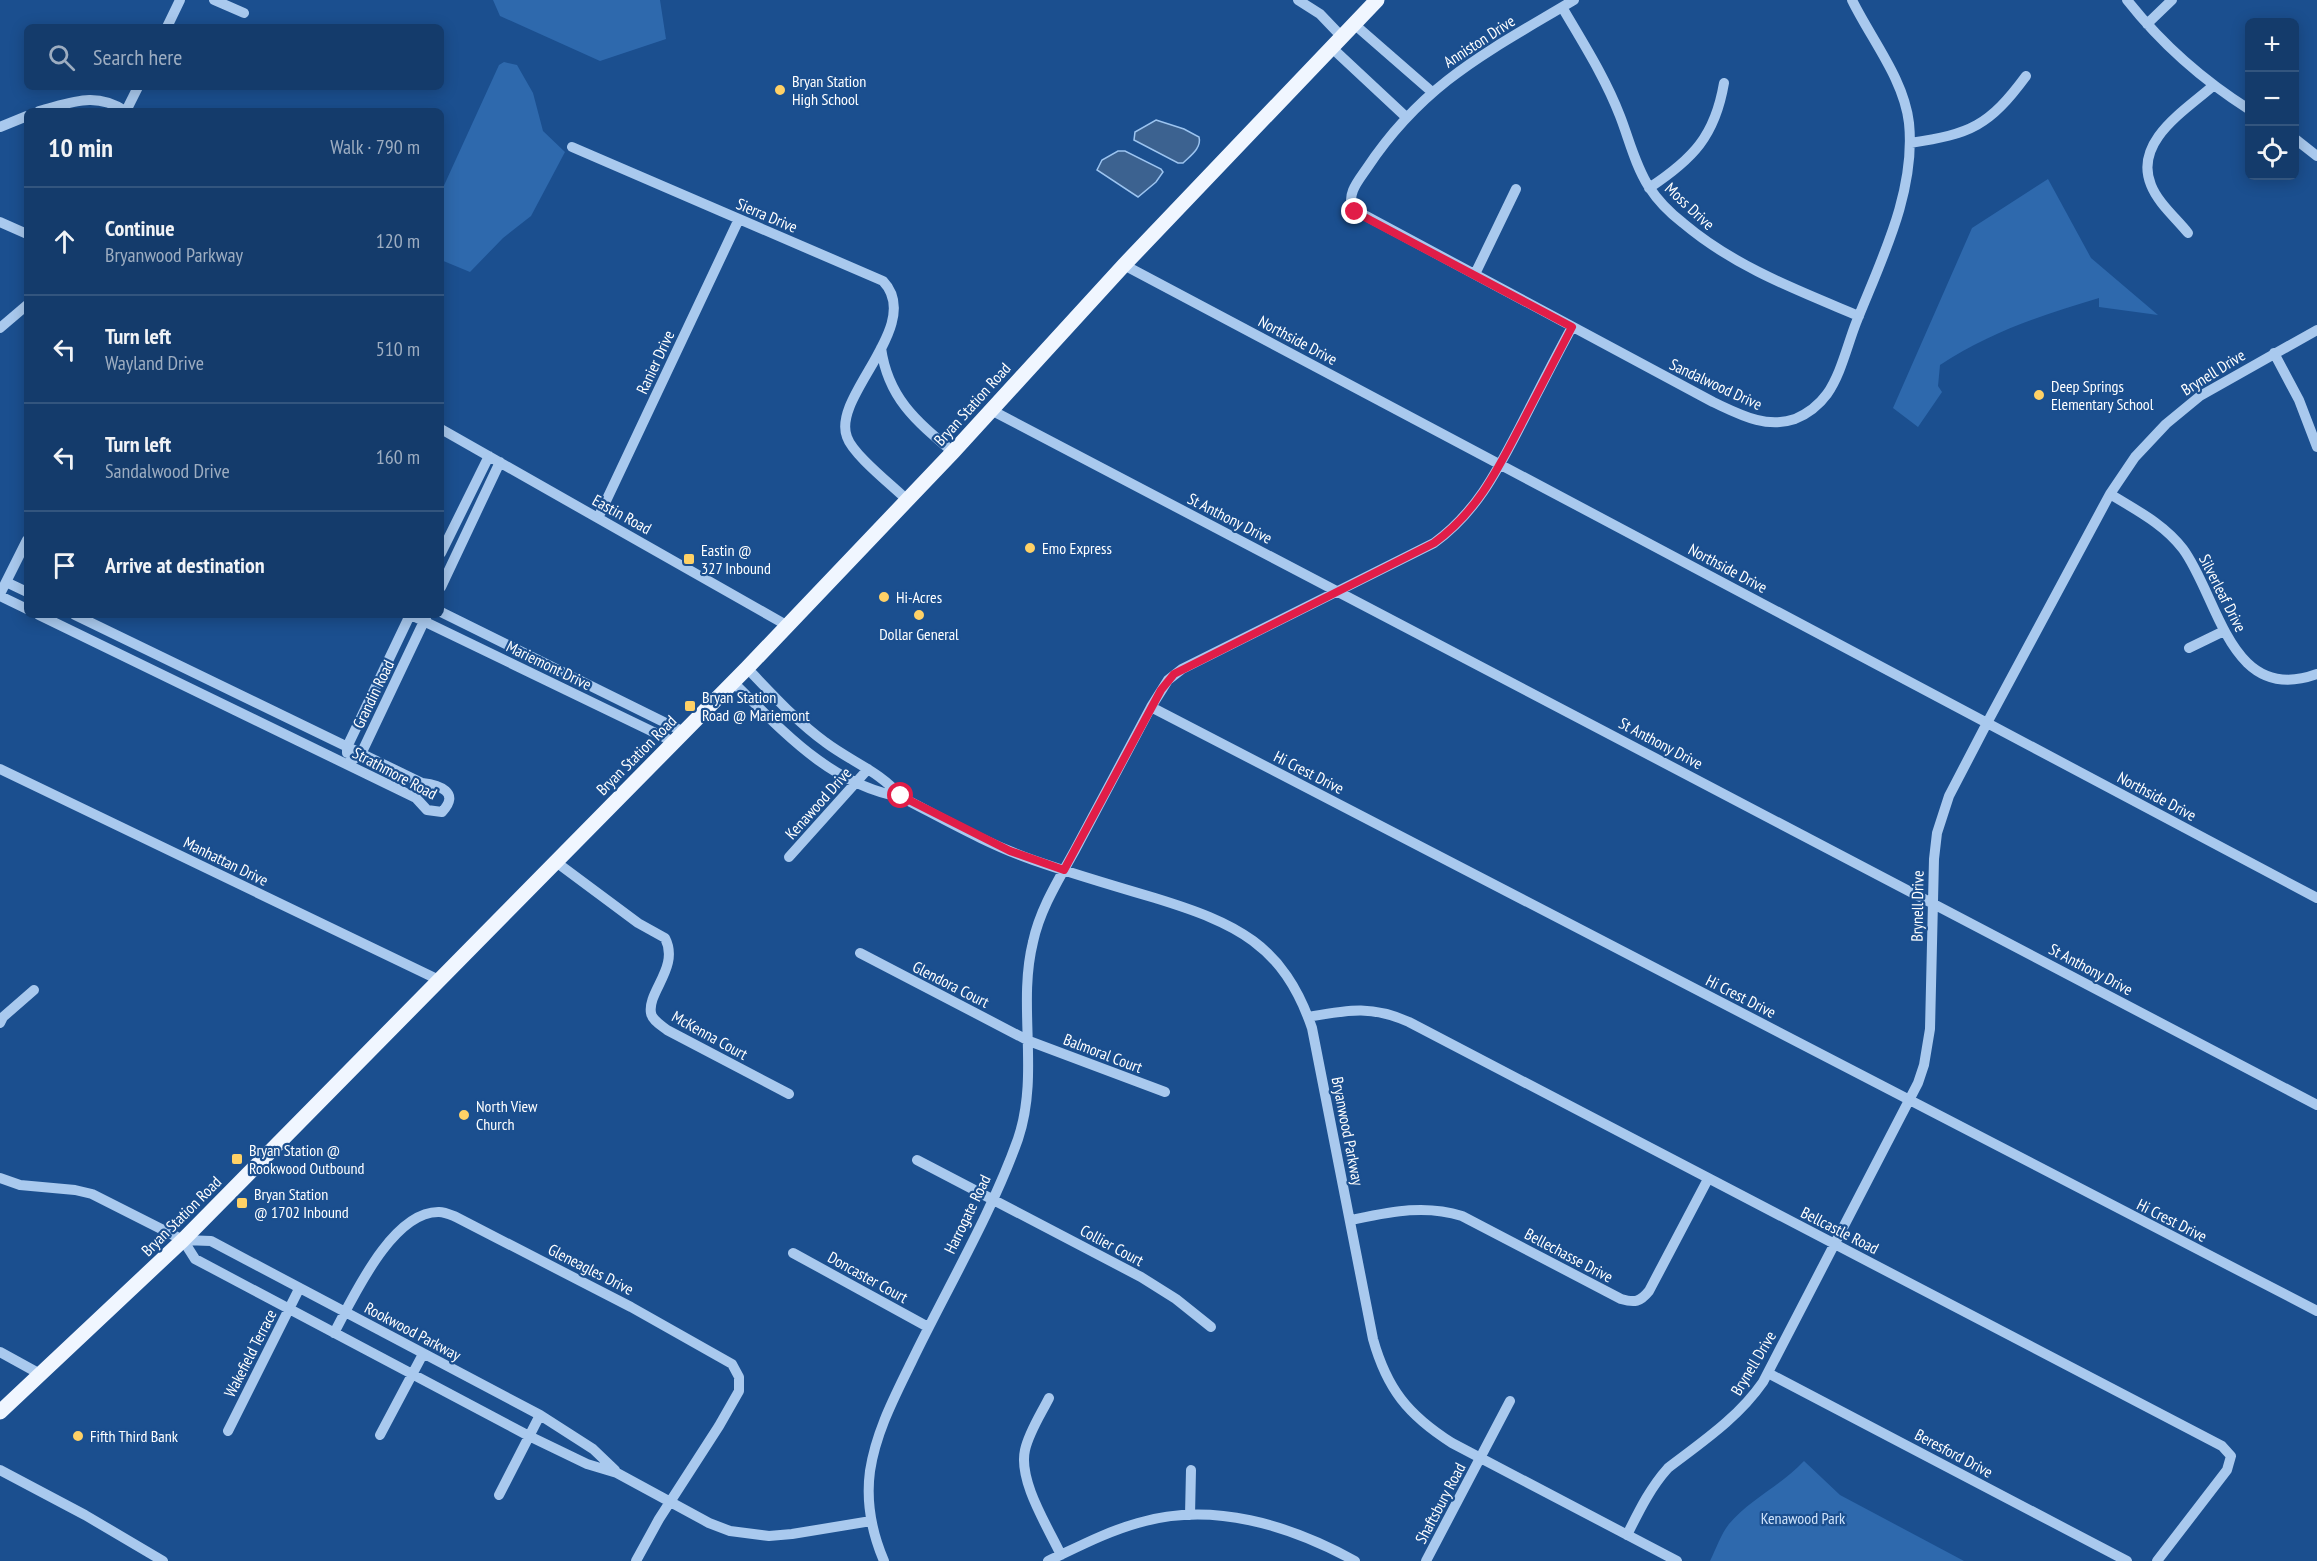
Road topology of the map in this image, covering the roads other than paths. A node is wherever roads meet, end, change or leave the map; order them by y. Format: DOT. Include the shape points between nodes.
graph roads {
  1 [pos="180,0"];
  2 [pos="214,0"];
  3 [pos="1298,0"];
  4 [pos="1377,0"];
  5 [pos="1574,0"];
  6 [pos="1852,0"];
  7 [pos="2127,0"];
  8 [pos="2172,0"];
  9 [pos="1562,7"];
  10 [pos="244,13"];
  11 [pos="168,24"];
  12 [pos="1354,24"];
  13 [pos="2147,24"];
  14 [pos="1336,42"];
  15 [pos="2026,76"];
  16 [pos="1724,83"];
  17 [pos="2214,85"];
  18 [pos="136,90"];
  19 [pos="1432,92"];
  20 [pos="2245,107"];
  21 [pos="53,108"];
  22 [pos="122,108"];
  23 [pos="128,108"];
  24 [pos="24,117"];
  25 [pos="1406,117"];
  26 [pos="0,127"];
  27 [pos="2299,141"];
  28 [pos="1910,143"];
  29 [pos="572,147"];
  30 [pos="2317,156"];
  31 [pos="1649,188"];
  32 [pos="1516,189"];
  33 [pos="1350,203"];
  34 [pos="739,219"];
  35 [pos="0,222"];
  36 [pos="24,233"];
  37 [pos="2188,233"];
  38 [pos="1124,265"];
  39 [pos="1475,274"];
  40 [pos="24,308"];
  41 [pos="1859,316"];
  42 [pos="1572,327"];
  43 [pos="0,328"];
  44 [pos="2317,330"];
  45 [pos="881,348"];
  46 [pos="2274,353"];
  47 [pos="991,410"];
  48 [pos="444,431"];
  49 [pos="2317,447"];
  50 [pos="953,452"];
  51 [pos="489,456"];
  52 [pos="500,462"];
  53 [pos="1501,463"];
  54 [pos="2110,494"];
  55 [pos="907,500"];
  56 [pos="598,519"];
  57 [pos="24,546"];
  58 [pos="444,547"];
  59 [pos="444,581"];
  60 [pos="6,582"];
  61 [pos="24,591"];
  62 [pos="1338,591"];
  63 [pos="0,595"];
  64 [pos="24,607"];
  65 [pos="444,614"];
  66 [pos="45,618"];
  67 [pos="81,618"];
  68 [pos="410,618"];
  69 [pos="426,618"];
  70 [pos="788,626"];
  71 [pos="2224,631"];
  72 [pos="2189,648"];
  73 [pos="747,669"];
  74 [pos="2317,674"];
  75 [pos="734,682"];
  76 [pos="1151,707"];
  77 [pos="1987,723"];
  78 [pos="679,737"];
  79 [pos="347,747"];
  80 [pos="361,754"];
  81 [pos="347,764"];
  82 [pos="0,769"];
  83 [pos="868,769"];
  84 [pos="856,783"];
  85 [pos="901,796"];
  86 [pos="789,856"];
  87 [pos="556,862"];
  88 [pos="1064,870"];
  89 [pos="2317,898"];
  90 [pos="1934,904"];
  91 [pos="860,953"];
  92 [pos="439,980"];
  93 [pos="34,990"];
  94 [pos="1308,1017"];
  95 [pos="0,1023"];
  96 [pos="1029,1041"];
  97 [pos="1166,1092"];
  98 [pos="789,1094"];
  99 [pos="1909,1101"];
  100 [pos="2317,1105"];
  101 [pos="917,1160"];
  102 [pos="0,1178"];
  103 [pos="1708,1179"];
  104 [pos="992,1199"];
  105 [pos="1351,1220"];
  106 [pos="183,1240"];
  107 [pos="1835,1244"];
  108 [pos="793,1253"];
  109 [pos="299,1289"];
  110 [pos="290,1308"];
  111 [pos="2317,1311"];
  112 [pos="345,1312"];
  113 [pos="928,1327"];
  114 [pos="1211,1327"];
  115 [pos="334,1333"];
  116 [pos="0,1352"];
  117 [pos="423,1354"];
  118 [pos="1768,1372"];
  119 [pos="40,1374"];
  120 [pos="413,1374"];
  121 [pos="1049,1398"];
  122 [pos="1510,1401"];
  123 [pos="0,1412"];
  124 [pos="540,1415"];
  125 [pos="228,1431"];
  126 [pos="380,1435"];
  127 [pos="529,1436"];
  128 [pos="1480,1459"];
  129 [pos="0,1470"];
  130 [pos="1191,1470"];
  131 [pos="617,1473"];
  132 [pos="499,1495"];
  133 [pos="671,1503"];
  134 [pos="1190,1515"];
  135 [pos="871,1521"];
  136 [pos="1628,1535"];
  137 [pos="1061,1555"];
  138 [pos="162,1561"];
  139 [pos="636,1561"];
  140 [pos="884,1561"];
  141 [pos="1048,1561"];
  142 [pos="1355,1561"];
  143 [pos="1426,1561"];
  144 [pos="1677,1561"];
  145 [pos="2127,1561"];
  146 [pos="2157,1561"];
  1 -- 11 [label="street"];
  2 -- 10 [label="street"];
  3 -- 14 [label="street" via="1320,14"];
  4 -- 12 [label="main road, Bryan Station Road"];
  5 -- 9 [label="street, Anniston Drive"];
  6 -- 28 [label="street, Sandalwood Drive" via="1904,97"];
  7 -- 13 [label="street"];
  8 -- 13 [label="street"];
  9 -- 19 [label="street, Anniston Drive" via="1479,57"];
  9 -- 31 [label="street, Moss Drive" via="1605,81"];
  12 -- 14 [label="main road, Bryan Station Road"];
  12 -- 19 [label="street"];
  13 -- 17 [label="street"];
  14 -- 25 [label="street"];
  14 -- 38 [label="main road, Bryan Station Road"];
  15 -- 28 [label="street" via="2000,109 1976,127 1941,139"];
  16 -- 31 [label="street" via="1718,113 1703,142 1690,158"];
  17 -- 20 [label="street"];
  17 -- 37 [label="street" via="2158,136 2148,159 2151,185"];
  18 -- 23 [label="street"];
  19 -- 25 [label="street, Anniston Drive"];
  21 -- 22 [label="street" via="95,99"];
  24 -- 26 [label="street"];
  25 -- 33 [label="street, Anniston Drive" via="1355,187"];
  27 -- 30 [label="street"];
  28 -- 41 [label="street, Sandalwood Drive" via="1903,198"];
  29 -- 34 [label="street, Sierra Drive"];
  31 -- 41 [label="street, Moss Drive" via="1676,218 1734,260"];
  32 -- 39 [label="street"];
  33 -- 39 [label="street, Sandalwood Drive" via="1355,212"];
  34 -- 45 [label="street, Sierra Drive" via="884,281 896,302"];
  34 -- 56 [label="street, Ranier Drive"];
  35 -- 36 [label="street"];
  38 -- 47 [label="main road, Bryan Station Road"];
  38 -- 53 [label="street, Northside Drive"];
  39 -- 42 [label="street, Sandalwood Drive"];
  40 -- 43 [label="street"];
  41 -- 42 [label="street, Sandalwood Drive" via="1827,393 1809,411 1780,422 1739,414"];
  42 -- 53 [label="street, Harrogate Road"];
  44 -- 46 [label="street, Brynell Drive"];
  45 -- 50 [label="street" via="895,394"];
  45 -- 55 [label="street, Sierra Drive" via="847,416 846,433 855,450"];
  46 -- 49 [label="street" via="2299,400"];
  46 -- 54 [label="street, Brynell Drive" via="2183,409 2135,457"];
  47 -- 50 [label="main road, Bryan Station Road"];
  47 -- 62 [label="street, St Anthony Drive"];
  48 -- 51 [label="street, Eastin Road"];
  50 -- 55 [label="main road, Bryan Station Road"];
  51 -- 52 [label="street, Eastin Road"];
  51 -- 58 [label="street"];
  52 -- 56 [label="street, Eastin Road"];
  52 -- 59 [label="street"];
  53 -- 62 [label="street, Harrogate Road" via="1470,511 1448,533"];
  53 -- 77 [label="street, Northside Drive"];
  54 -- 71 [label="street, Silverleaf Drive" via="2150,518 2175,540 2195,570"];
  54 -- 77 [label="street, Brynell Drive"];
  55 -- 70 [label="main road, Bryan Station Road"];
  56 -- 70 [label="street, Eastin Road"];
  57 -- 60 [label="street"];
  60 -- 61 [label="street"];
  60 -- 63 [label="street"];
  62 -- 76 [label="street, Harrogate Road" via="1182,669 1168,680"];
  62 -- 90 [label="street, St Anthony Drive"];
  63 -- 64 [label="street"];
  65 -- 78 [label="street, Mariemont Drive"];
  66 -- 81 [label="street, Strathmore Road"];
  67 -- 79 [label="street, Strathmore Road"];
  68 -- 79 [label="street, Grandin Road"];
  69 -- 78 [label="street, Mariemont Drive"];
  69 -- 80 [label="street, Grandin Road"];
  70 -- 73 [label="main road, Bryan Station Road"];
  71 -- 72 [label="street"];
  71 -- 74 [label="street, Silverleaf Drive" via="2243,659 2261,673 2286,681"];
  73 -- 75 [label="main road, Bryan Station Road"];
  73 -- 83 [label="street, Bryanwood Parkway" via="809,729 840,754"];
  75 -- 78 [label="main road, Bryan Station Road"];
  75 -- 84 [label="street, Bryanwood Parkway" via="803,749 827,768"];
  76 -- 88 [label="street, Harrogate Road"];
  76 -- 99 [label="street, Hi Crest Drive"];
  77 -- 89 [label="street, Northside Drive"];
  77 -- 90 [label="street, Brynell Drive" via="1943,813 1934,859"];
  78 -- 87 [label="main road, Bryan Station Road"];
  79 -- 80 [label="street, Strathmore Road"];
  79 -- 81 [label="street, Grandin Road"];
  80 -- 81 [label="street, Grandin Road"];
  80 -- 81 [label="street, Strathmore Road" via="422,783 440,786 447,791 447,806 442,812 428,810 416,798"];
  82 -- 92 [label="street, Manhattan Drive"];
  83 -- 84 [label="street, Kenawood Drive"];
  83 -- 85 [label="street, Bryanwood Parkway"];
  84 -- 85 [label="street, Bryanwood Parkway"];
  84 -- 86 [label="street, Kenawood Drive"];
  85 -- 88 [label="street, Bryanwood Parkway" via="1010,851"];
  87 -- 92 [label="main road, Bryan Station Road"];
  87 -- 98 [label="street, McKenna Court" via="665,938 669,960 652,1002 654,1019 667,1030"];
  88 -- 94 [label="street, Bryanwood Parkway" via="1203,913 1246,934 1277,962"];
  88 -- 96 [label="street, Harrogate Road" via="1032,943 1027,982"];
  90 -- 99 [label="street, Brynell Drive" via="1930,1029 1924,1065"];
  90 -- 100 [label="street, St Anthony Drive"];
  91 -- 96 [label="street, Glendora Court"];
  92 -- 106 [label="main road, Bryan Station Road"];
  93 -- 95 [label="street"];
  94 -- 103 [label="street, Bellcastle Road" via="1350,1009 1390,1013"];
  94 -- 105 [label="street, Bryanwood Parkway"];
  96 -- 97 [label="street, Balmoral Court"];
  96 -- 104 [label="street, Harrogate Road" via="1024,1116 1010,1161"];
  99 -- 107 [label="street, Brynell Drive"];
  99 -- 111 [label="street, Hi Crest Drive"];
  101 -- 104 [label="street, Collier Court"];
  102 -- 106 [label="street, Rookwood Parkway" via="20,1185 92,1194"];
  103 -- 105 [label="street, Bellechasse Drive" via="1649,1291 1635,1302 1621,1299 1451,1212 1404,1209"];
  103 -- 107 [label="street, Bellcastle Road"];
  104 -- 113 [label="street, Harrogate Road"];
  104 -- 114 [label="street, Collier Court" via="1161,1289"];
  105 -- 128 [label="street, Bryanwood Parkway" via="1373,1339 1387,1379 1421,1422"];
  106 -- 109 [label="street, Rookwood Parkway" via="211,1241"];
  106 -- 110 [label="street, Rookwood Parkway" via="195,1259"];
  106 -- 119 [label="main road, Bryan Station Road"];
  107 -- 118 [label="street, Brynell Drive"];
  107 -- 146 [label="street, Bellcastle Road" via="2227,1449 2230,1461 2223,1477"];
  108 -- 113 [label="street, Doncaster Court"];
  109 -- 110 [label="street, Wakefield Terrace"];
  109 -- 112 [label="street, Rookwood Parkway"];
  110 -- 115 [label="street, Rookwood Parkway"];
  110 -- 125 [label="street, Wakefield Terrace"];
  112 -- 115 [label="street, Gleneagles Drive"];
  112 -- 117 [label="street, Rookwood Parkway"];
  112 -- 133 [label="street, Gleneagles Drive" via="394,1237 418,1218 438,1212 456,1217 732,1364 740,1385"];
  113 -- 135 [label="street, Harrogate Road" via="878,1435 870,1473"];
  115 -- 120 [label="street, Rookwood Parkway"];
  116 -- 119 [label="street"];
  117 -- 120 [label="street"];
  117 -- 124 [label="street, Rookwood Parkway"];
  118 -- 136 [label="street, Brynell Drive" via="1749,1403 1658,1479"];
  118 -- 145 [label="street, Beresford Drive"];
  119 -- 123 [label="main road, Bryan Station Road"];
  120 -- 126 [label="street"];
  120 -- 127 [label="street, Rookwood Parkway"];
  121 -- 137 [label="street" via="1025,1449 1024,1463 1026,1478"];
  122 -- 128 [label="street, Shaftsbury Road"];
  124 -- 127 [label="street"];
  124 -- 131 [label="street, Rookwood Parkway" via="593,1449"];
  127 -- 131 [label="street, Rookwood Parkway" via="587,1464"];
  127 -- 132 [label="street"];
  128 -- 136 [label="street, Bryanwood Parkway"];
  128 -- 143 [label="street, Shaftsbury Road"];
  129 -- 138 [label="street"];
  130 -- 134 [label="street"];
  131 -- 133 [label="street, Rookwood Parkway"];
  133 -- 135 [label="street, Rookwood Parkway" via="730,1531 769,1536"];
  133 -- 139 [label="street"];
  134 -- 137 [label="street" via="1139,1522"];
  134 -- 142 [label="street" via="1219,1515 1262,1523"];
  135 -- 140 [label="street, Harrogate Road"];
  136 -- 144 [label="street, Bryanwood Parkway"];
  137 -- 141 [label="street"];
}
